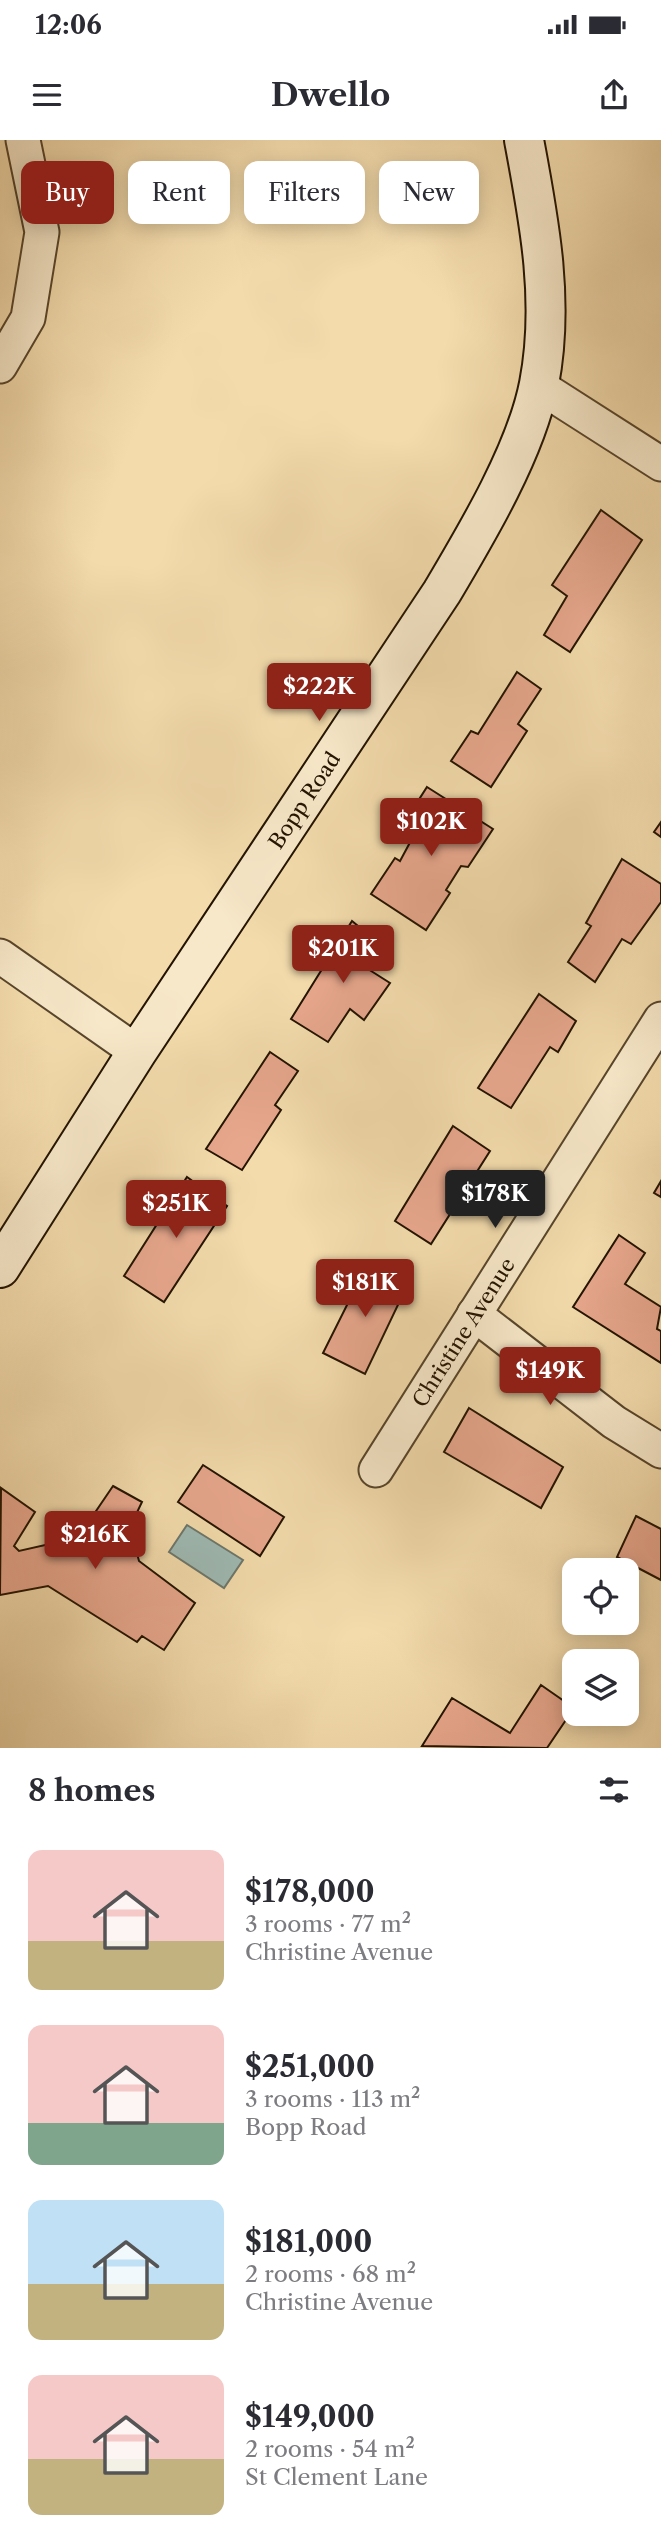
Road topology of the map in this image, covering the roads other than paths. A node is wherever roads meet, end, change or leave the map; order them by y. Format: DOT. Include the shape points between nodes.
graph roads {
  1 [pos="23,140"];
  2 [pos="524,140"];
  3 [pos="0,366"];
  4 [pos="539,386"];
  5 [pos="661,464"];
  6 [pos="0,957"];
  7 [pos="661,1018"];
  8 [pos="137,1052"];
  9 [pos="0,1268"];
  10 [pos="474,1314"];
  11 [pos="661,1451"];
  12 [pos="376,1470"];
  1 -- 3 [label="street" via="42,232 28,318"];
  2 -- 4 [label="street, Bopp Road" via="544,264 546,328"];
  4 -- 5 [label="street"];
  4 -- 8 [label="street, Bopp Road" via="483,524 442,592"];
  6 -- 8 [label="street"];
  7 -- 10 [label="street, Christine Avenue"];
  8 -- 9 [label="street, Bopp Road"];
  10 -- 11 [label="street" via="614,1422"];
  10 -- 12 [label="street, Christine Avenue"];
}
